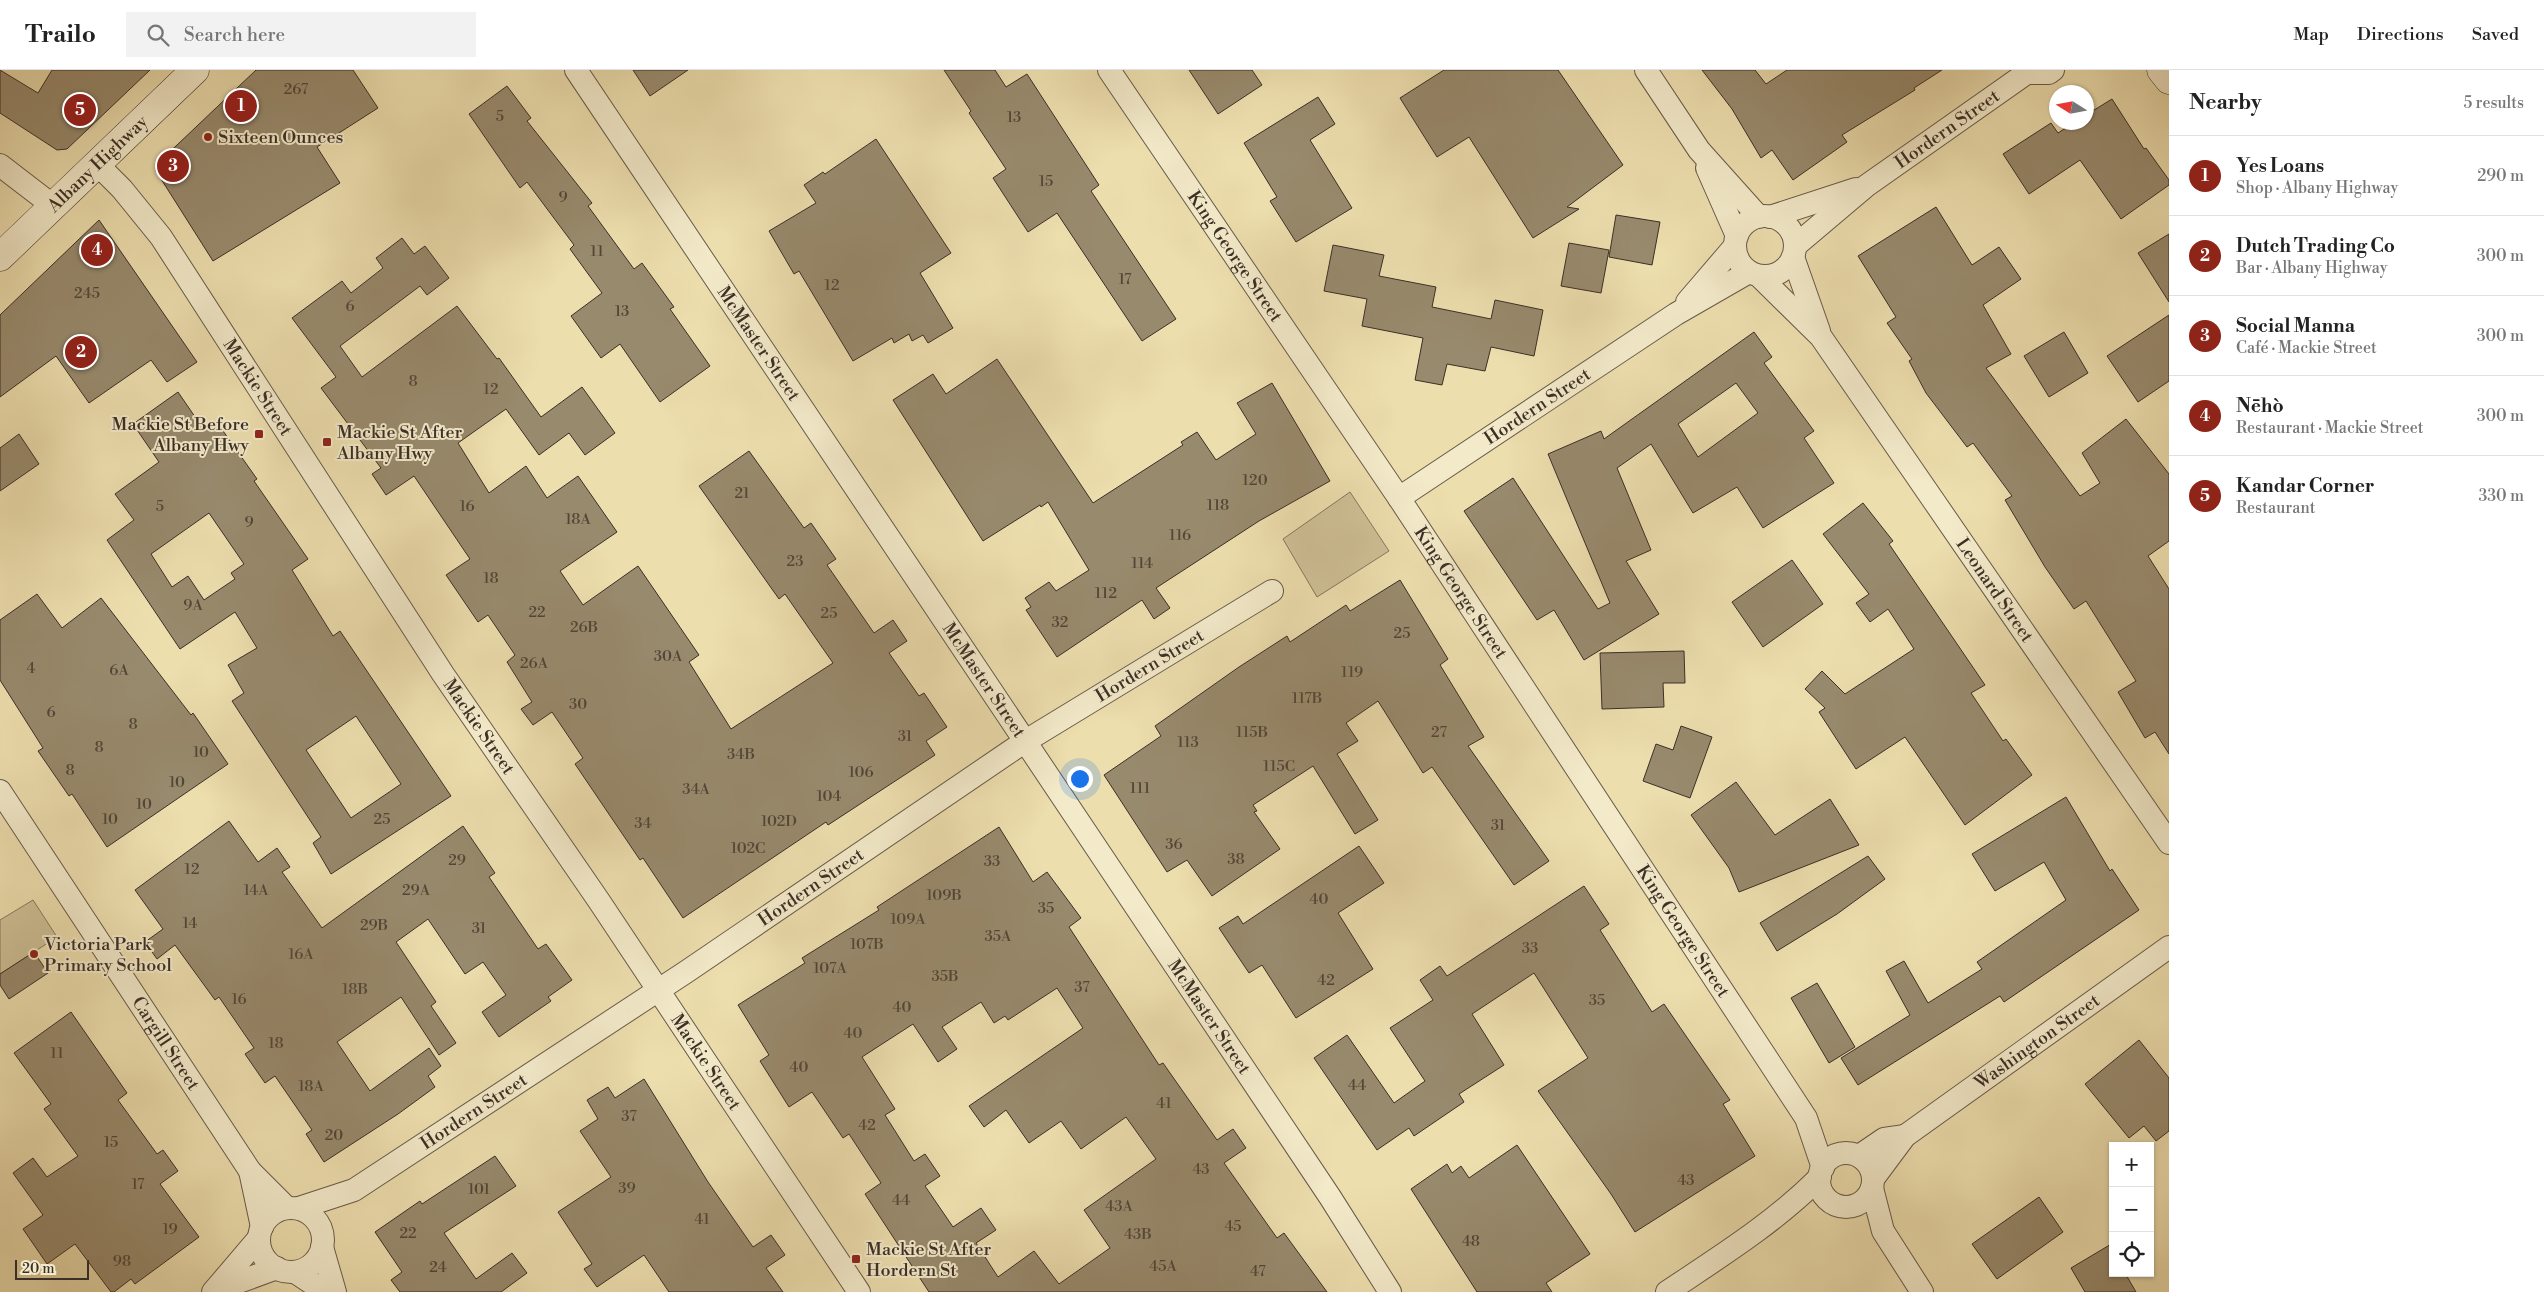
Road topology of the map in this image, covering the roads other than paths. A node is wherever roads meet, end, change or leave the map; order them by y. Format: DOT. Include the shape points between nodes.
graph roads {
  1 [pos="195,70"];
  2 [pos="576,70"];
  3 [pos="1109,70"];
  4 [pos="1646,70"];
  5 [pos="2053,70"];
  6 [pos="2161,70"];
  7 [pos="2030,72"];
  8 [pos="2169,80"];
  9 [pos="1699,150"];
  10 [pos="97,164"];
  11 [pos="0,165"];
  12 [pos="1866,186"];
  13 [pos="52,206"];
  14 [pos="1765,217"];
  15 [pos="1736,241"];
  16 [pos="1794,252"];
  17 [pos="0,257"];
  18 [pos="1754,274"];
  19 [pos="1676,314"];
  20 [pos="1821,336"];
  21 [pos="1399,498"];
  22 [pos="1272,591"];
  23 [pos="1024,742"];
  24 [pos="0,791"];
  25 [pos="2169,844"];
  26 [pos="2169,947"];
  27 [pos="658,990"];
  28 [pos="1806,1118"];
  29 [pos="1905,1136"];
  30 [pos="1854,1155"];
  31 [pos="250,1171"];
  32 [pos="1821,1172"];
  33 [pos="1872,1183"];
  34 [pos="354,1190"];
  35 [pos="1841,1205"];
  36 [pos="293,1208"];
  37 [pos="1786,1210"];
  38 [pos="1882,1232"];
  39 [pos="260,1233"];
  40 [pos="322,1239"];
  41 [pos="286,1270"];
  42 [pos="213,1292"];
  43 [pos="325,1292"];
  44 [pos="335,1292"];
  45 [pos="859,1292"];
  46 [pos="1390,1292"];
  47 [pos="1667,1292"];
  48 [pos="1922,1292"];
  1 -- 10 [label="main road, Albany Highway"];
  2 -- 23 [label="street, McMaster Street"];
  3 -- 21 [label="street, King George Street"];
  4 -- 9 [label="street"];
  5 -- 7 [label="street, Hordern Street" via="2049,73"];
  6 -- 8 [label="main road"];
  7 -- 12 [label="street, Hordern Street"];
  9 -- 14 [label="street"];
  9 -- 15 [label="street"];
  10 -- 13 [label="main road, Albany Highway"];
  10 -- 27 [label="street, Mackie Street" via="161,237 443,674"];
  11 -- 13 [label="street"];
  12 -- 14 [label="street, Hordern Street"];
  12 -- 16 [label="street, Hordern Street"];
  13 -- 17 [label="main road, Albany Highway"];
  14 -- 15 [label="street" via="1750,220 1742,227"];
  14 -- 16 [label="street" via="1780,220 1788,227 1793,236"];
  15 -- 18 [label="street" via="1736,256"];
  15 -- 19 [label="street, Hordern Street"];
  16 -- 18 [label="street" via="1788,266 1780,272"];
  16 -- 20 [label="street, Leonard Street"];
  18 -- 19 [label="street, Hordern Street"];
  18 -- 20 [label="street, Leonard Street"];
  19 -- 21 [label="street, Hordern Street"];
  20 -- 25 [label="street, Leonard Street"];
  21 -- 28 [label="street, King George Street"];
  22 -- 23 [label="street, Hordern Street"];
  23 -- 27 [label="street, Hordern Street"];
  23 -- 46 [label="street, McMaster Street"];
  24 -- 31 [label="street, Cargill Street"];
  26 -- 29 [label="street, Washington Street"];
  27 -- 34 [label="street, Hordern Street"];
  27 -- 45 [label="street, Mackie Street"];
  28 -- 30 [label="street, King George Street"];
  28 -- 32 [label="street, King George Street"];
  29 -- 30 [label="street, Washington Street" via="1884,1139"];
  29 -- 33 [label="street, Washington Street"];
  30 -- 32 [label="street" via="1834,1156"];
  30 -- 33 [label="street" via="1871,1169"];
  31 -- 36 [label="street, Cargill Street"];
  31 -- 39 [label="street, Cargill Street"];
  32 -- 35 [label="street" via="1823,1192"];
  32 -- 37 [label="street"];
  33 -- 35 [label="street" via="1863,1201"];
  33 -- 38 [label="street"];
  34 -- 36 [label="street, Hordern Street"];
  34 -- 40 [label="street, Hordern Street"];
  35 -- 37 [label="street" via="1808,1204"];
  35 -- 38 [label="street"];
  36 -- 39 [label="street" via="268,1218"];
  36 -- 40 [label="street" via="313,1217"];
  37 -- 47 [label="street"];
  38 -- 48 [label="street"];
  39 -- 41 [label="street" via="260,1249 265,1259"];
  39 -- 42 [label="street"];
  40 -- 41 [label="street" via="314,1262 306,1269"];
  40 -- 44 [label="street"];
  41 -- 42 [label="street"];
  41 -- 43 [label="street"];
}
